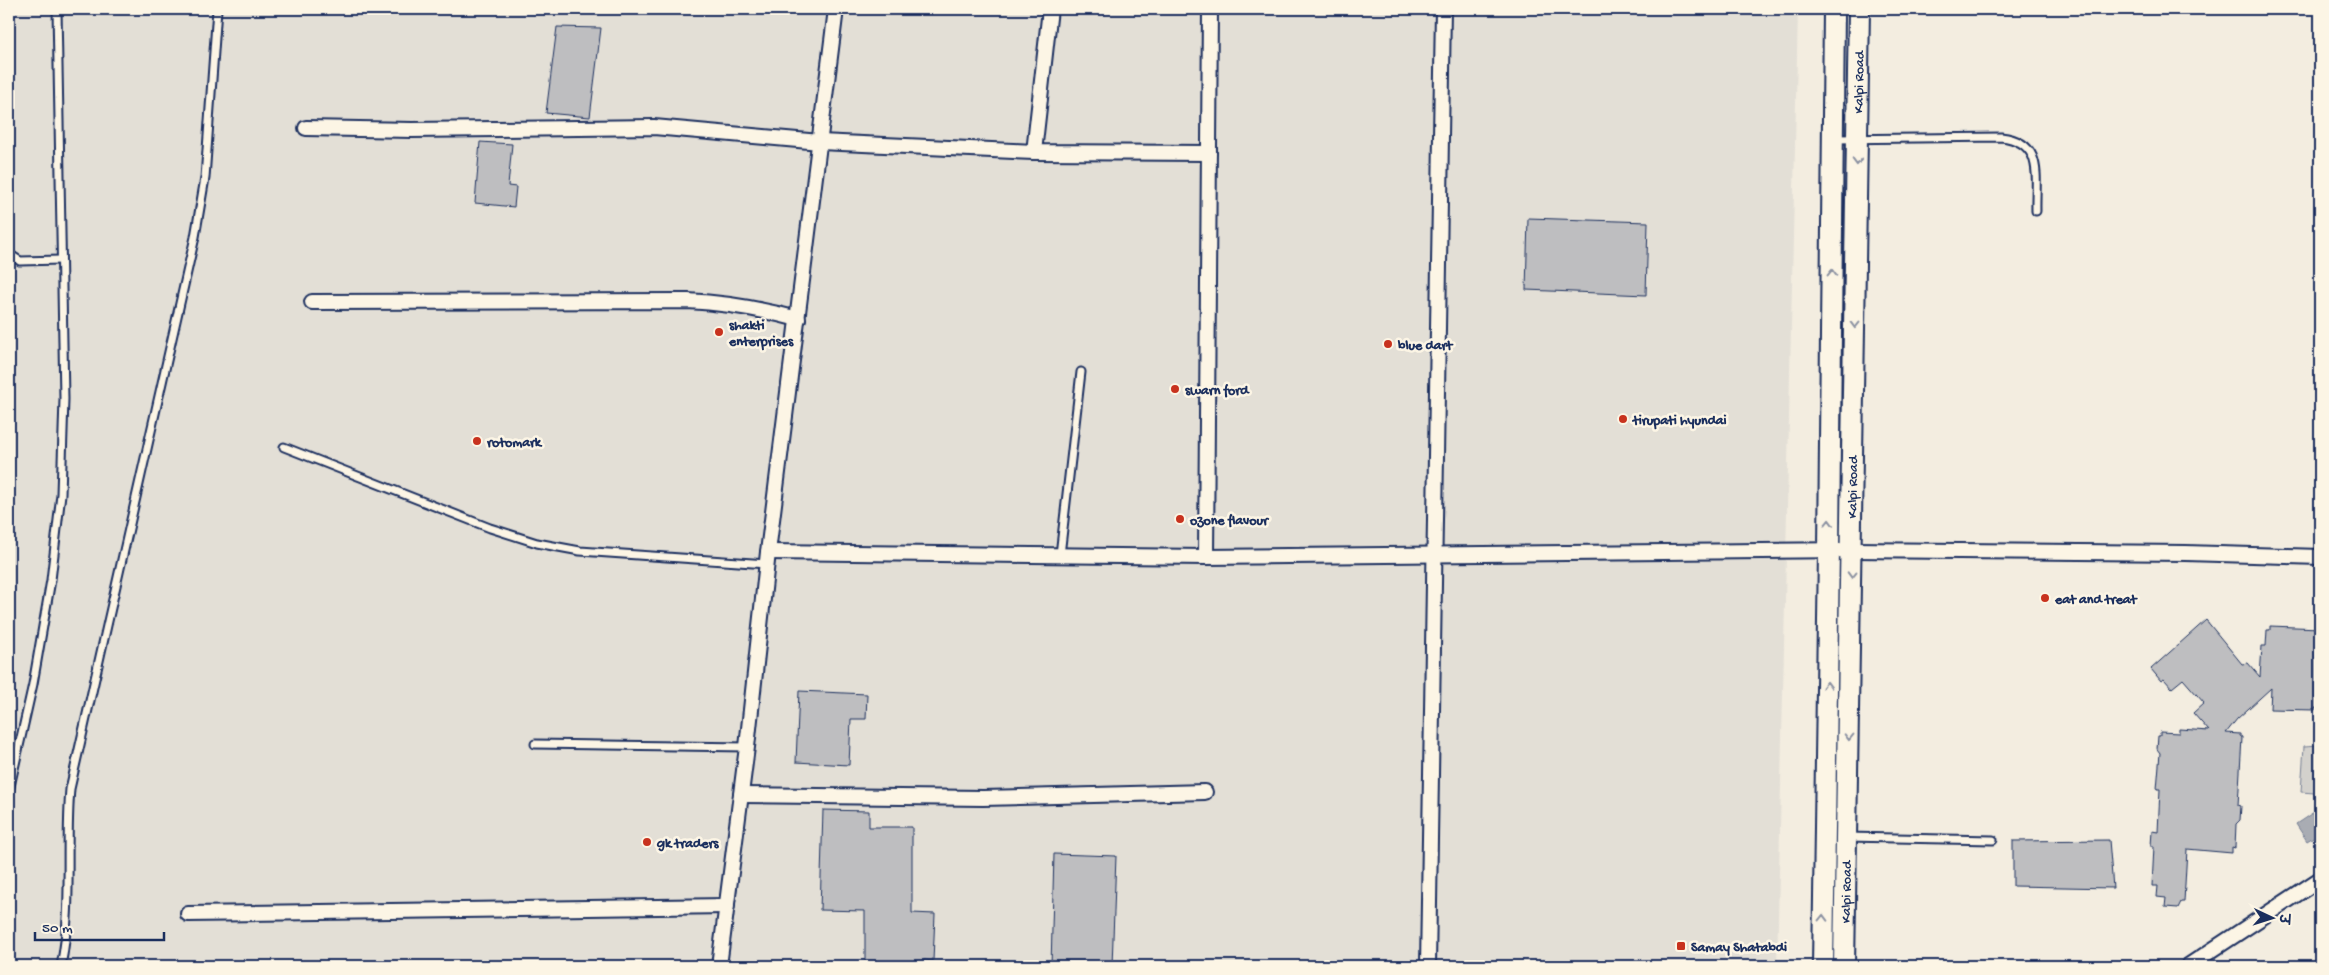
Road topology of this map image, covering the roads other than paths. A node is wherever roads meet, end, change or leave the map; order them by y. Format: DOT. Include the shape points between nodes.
graph roads {
  1 [pos="57,9"];
  2 [pos="217,9"];
  3 [pos="836,9"];
  4 [pos="1050,9"];
  5 [pos="1210,9"];
  6 [pos="1443,9"];
  7 [pos="1834,9"];
  8 [pos="1859,9"];
  9 [pos="306,128"];
  10 [pos="1858,138"];
  11 [pos="1833,139"];
  12 [pos="820,142"];
  13 [pos="1034,152"];
  14 [pos="1209,153"];
  15 [pos="2036,211"];
  16 [pos="9,254"];
  17 [pos="61,260"];
  18 [pos="312,302"];
  19 [pos="798,319"];
  20 [pos="1080,372"];
  21 [pos="284,447"];
  22 [pos="1852,550"];
  23 [pos="1829,551"];
  24 [pos="1435,554"];
  25 [pos="1060,555"];
  26 [pos="1206,557"];
  27 [pos="2320,557"];
  28 [pos="768,558"];
  29 [pos="535,744"];
  30 [pos="747,747"];
  31 [pos="9,791"];
  32 [pos="1205,792"];
  33 [pos="741,795"];
  34 [pos="1847,837"];
  35 [pos="1993,840"];
  36 [pos="2320,880"];
  37 [pos="727,906"];
  38 [pos="188,914"];
  39 [pos="61,966"];
  40 [pos="720,966"];
  41 [pos="1428,966"];
  42 [pos="1823,966"];
  43 [pos="1844,966"];
  44 [pos="2188,966"];
  1 -- 17 [label="lane"];
  2 -- 39 [label="lane" via="205,178 195,237 70,789 66,829 68,914"];
  3 -- 12 [label="street"];
  4 -- 13 [label="street"];
  5 -- 14 [label="street"];
  6 -- 24 [label="street"];
  7 -- 11 [label="main road, Kalpi Road"];
  8 -- 10 [label="main road, Kalpi Road"];
  9 -- 12 [label="street" via="654,127"];
  10 -- 11 [label="lane"];
  10 -- 15 [label="lane" via="2015,139 2027,146 2034,160"];
  10 -- 22 [label="main road, Kalpi Road, one-way"];
  23 -- 11 [label="main road, Kalpi Road, one-way"];
  12 -- 13 [label="street"];
  12 -- 19 [label="street"];
  13 -- 14 [label="street"];
  14 -- 26 [label="street"];
  16 -- 17 [label="lane" via="20,261"];
  17 -- 31 [label="lane" via="64,399 61,494 51,580 33,684"];
  18 -- 19 [label="street" via="688,301 724,303"];
  19 -- 28 [label="street"];
  20 -- 25 [label="lane"];
  21 -- 28 [label="lane" via="490,528 538,543 580,551"];
  22 -- 23 [label="street"];
  22 -- 27 [label="street"];
  22 -- 34 [label="main road, Kalpi Road, one-way"];
  23 -- 24 [label="street"];
  42 -- 23 [label="main road, Kalpi Road, one-way"];
  24 -- 26 [label="street"];
  24 -- 41 [label="street"];
  25 -- 26 [label="street"];
  25 -- 28 [label="street"];
  28 -- 30 [label="street"];
  29 -- 30 [label="lane"];
  30 -- 33 [label="street"];
  32 -- 33 [label="street" via="983,798"];
  33 -- 37 [label="street"];
  34 -- 35 [label="lane"];
  34 -- 43 [label="main road, Kalpi Road"];
  36 -- 44 [label="street"];
  37 -- 38 [label="street"];
  37 -- 40 [label="street"];
}
